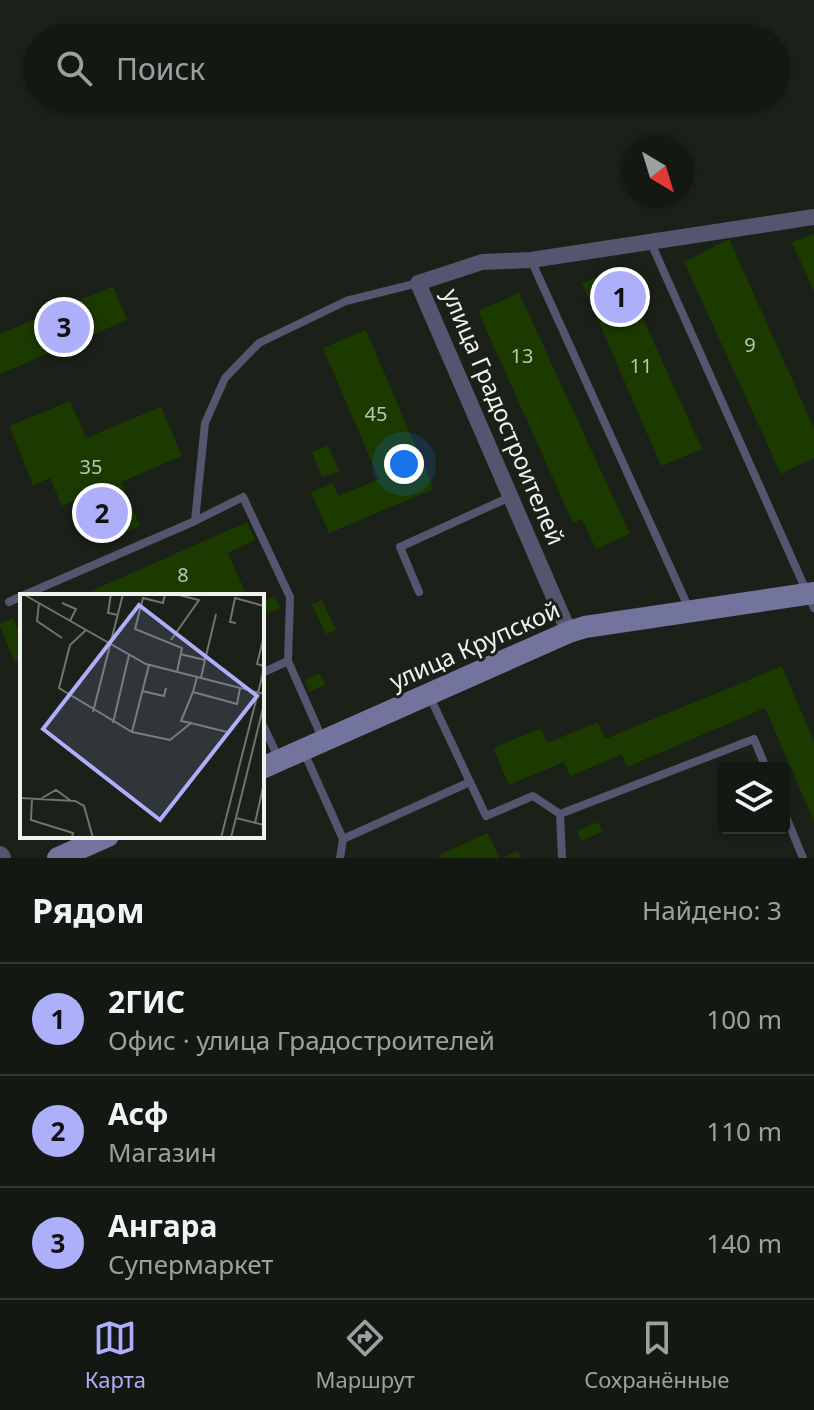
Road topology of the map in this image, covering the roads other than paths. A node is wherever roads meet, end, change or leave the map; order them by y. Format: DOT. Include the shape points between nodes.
graph roads {
  1 [pos="814,217"];
  2 [pos="651,243"];
  3 [pos="531,260"];
  4 [pos="418,283"];
  5 [pos="511,497"];
  6 [pos="195,521"];
  7 [pos="419,592"];
  8 [pos="27,594"];
  9 [pos="20,597"];
  10 [pos="812,598"];
  11 [pos="9,602"];
  12 [pos="691,612"];
  13 [pos="569,632"];
  14 [pos="288,661"];
  15 [pos="264,672"];
  16 [pos="429,695"];
  17 [pos="264,732"];
  18 [pos="313,745"];
  19 [pos="764,762"];
  20 [pos="271,764"];
  21 [pos="470,782"];
  22 [pos="560,814"];
  23 [pos="790,827"];
  24 [pos="100,838"];
  25 [pos="343,839"];
  26 [pos="58,858"];
  27 [pos="340,858"];
  28 [pos="562,858"];
  29 [pos="803,858"];
  1 -- 2 [label="street, улица Градостроителей"];
  2 -- 3 [label="street, улица Градостроителей"];
  2 -- 10 [label="lane"];
  3 -- 4 [label="street, улица Градостроителей" via="482,262"];
  3 -- 12 [label="lane"];
  4 -- 5 [label="street, улица Градостроителей"];
  4 -- 6 [label="lane" via="346,301 259,343 225,378 205,423"];
  5 -- 7 [label="lane" via="400,547"];
  5 -- 13 [label="street, улица Градостроителей"];
  6 -- 8 [label="lane"];
  6 -- 14 [label="lane" via="243,497 290,597"];
  9 -- 11 [label="lane"];
  10 -- 12 [label="main road, улица Крупской"];
  12 -- 13 [label="main road, улица Крупской"];
  13 -- 16 [label="main road, улица Крупской"];
  14 -- 15 [label="lane"];
  14 -- 18 [label="lane"];
  16 -- 18 [label="main road, улица Крупской"];
  16 -- 21 [label="lane"];
  17 -- 20 [label="lane"];
  18 -- 20 [label="main road, улица Крупской"];
  18 -- 25 [label="lane"];
  19 -- 22 [label="lane" via="754,739"];
  21 -- 22 [label="lane" via="486,816 533,796"];
  21 -- 25 [label="lane"];
  22 -- 28 [label="lane"];
  23 -- 29 [label="lane"];
  24 -- 26 [label="main road"];
  25 -- 27 [label="lane"];
}
